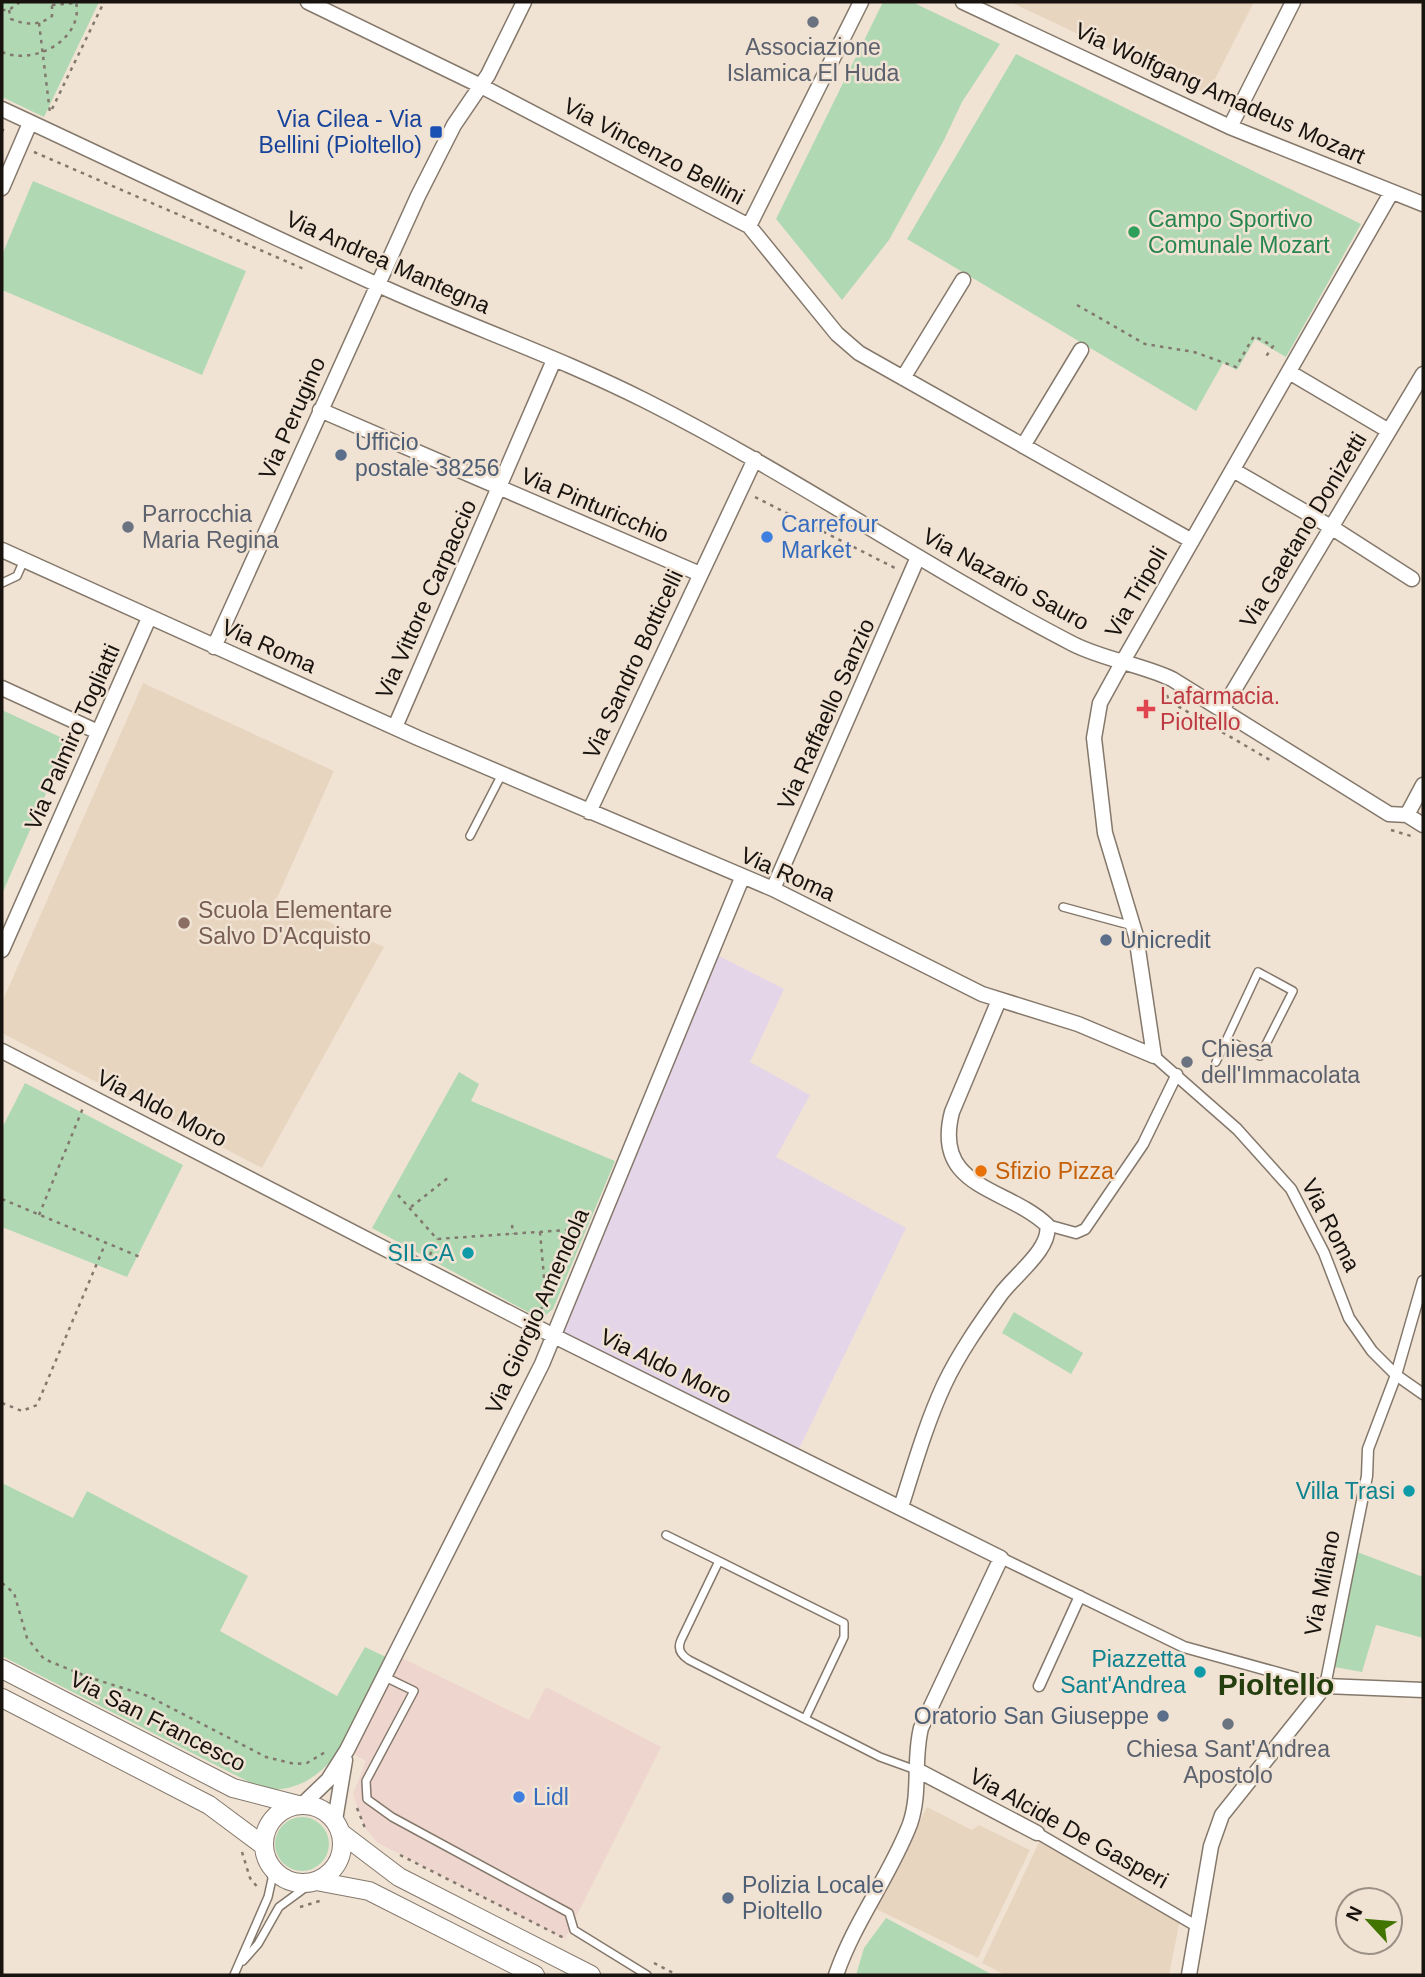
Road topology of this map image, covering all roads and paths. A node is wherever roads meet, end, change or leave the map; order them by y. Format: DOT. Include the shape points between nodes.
graph roads {
  1 [pos="20,2"];
  2 [pos="48,2"];
  3 [pos="76,2"];
  4 [pos="104,2"];
  5 [pos="308,2"];
  6 [pos="524,2"];
  7 [pos="861,2"];
  8 [pos="963,2"];
  9 [pos="1293,2"];
  10 [pos="52,5"];
  11 [pos="2,10"];
  12 [pos="9,10"];
  13 [pos="39,23"];
  14 [pos="2,52"];
  15 [pos="42,52"];
  16 [pos="481,86"];
  17 [pos="2,109"];
  18 [pos="52,109"];
  19 [pos="47,120"];
  20 [pos="30,122"];
  21 [pos="1230,127"];
  22 [pos="20,146"];
  23 [pos="2,188"];
  24 [pos="1391,193"];
  25 [pos="1423,204"];
  26 [pos="748,226"];
  27 [pos="308,271"];
  28 [pos="963,280"];
  29 [pos="377,285"];
  30 [pos="1077,304"];
  31 [pos="1081,350"];
  32 [pos="1265,358"];
  33 [pos="554,360"];
  34 [pos="1289,372"];
  35 [pos="1423,374"];
  36 [pos="903,378"];
  37 [pos="320,410"];
  38 [pos="1389,430"];
  39 [pos="1023,446"];
  40 [pos="755,460"];
  41 [pos="1233,470"];
  42 [pos="748,474"];
  43 [pos="499,490"];
  44 [pos="1331,527"];
  45 [pos="1192,541"];
  46 [pos="2,550"];
  47 [pos="918,556"];
  48 [pos="24,560"];
  49 [pos="913,572"];
  50 [pos="700,574"];
  51 [pos="1412,579"];
  52 [pos="2,583"];
  53 [pos="149,618"];
  54 [pos="214,647"];
  55 [pos="1122,663"];
  56 [pos="2,688"];
  57 [pos="1166,692"];
  58 [pos="1222,710"];
  59 [pos="395,727"];
  60 [pos="98,732"];
  61 [pos="1275,763"];
  62 [pos="502,774"];
  63 [pos="1423,785"];
  64 [pos="589,812"];
  65 [pos="1407,815"];
  66 [pos="1381,825"];
  67 [pos="1423,825"];
  68 [pos="470,836"];
  69 [pos="1414,837"];
  70 [pos="742,878"];
  71 [pos="773,889"];
  72 [pos="1063,906"];
  73 [pos="1134,927"];
  74 [pos="2,950"];
  75 [pos="999,1000"];
  76 [pos="1227,1040"];
  77 [pos="2,1051"];
  78 [pos="1154,1056"];
  79 [pos="1216,1062"];
  80 [pos="1177,1074"];
  81 [pos="88,1095"];
  82 [pos="449,1177"];
  83 [pos="398,1195"];
  84 [pos="2,1199"];
  85 [pos="410,1208"];
  86 [pos="39,1215"];
  87 [pos="512,1225"];
  88 [pos="1047,1225"];
  89 [pos="599,1228"];
  90 [pos="540,1232"];
  91 [pos="513,1234"];
  92 [pos="106,1242"];
  93 [pos="139,1257"];
  94 [pos="1423,1281"];
  95 [pos="533,1325"];
  96 [pos="554,1336"];
  97 [pos="1396,1375"];
  98 [pos="1423,1394"];
  99 [pos="2,1404"];
  100 [pos="901,1507"];
  101 [pos="666,1535"];
  102 [pos="1001,1558"];
  103 [pos="719,1561"];
  104 [pos="2,1583"];
  105 [pos="1080,1596"];
  106 [pos="2,1669"];
  107 [pos="386,1677"];
  108 [pos="1039,1686"];
  109 [pos="1325,1686"];
  110 [pos="1423,1690"];
  111 [pos="2,1698"];
  112 [pos="805,1718"];
  113 [pos="347,1751"];
  114 [pos="917,1770"];
  115 [pos="300,1805"];
  116 [pos="356,1806"];
  117 [pos="338,1826"];
  118 [pos="1037,1833"];
  119 [pos="371,1838"];
  120 [pos="264,1846"];
  121 [pos="390,1849"];
  122 [pos="270,1864"];
  123 [pos="314,1882"];
  124 [pos="1198,1927"];
  125 [pos="565,1939"];
  126 [pos="240,1964"];
  127 [pos="234,1975"];
  128 [pos="535,1975"];
  129 [pos="591,1975"];
  130 [pos="647,1975"];
  131 [pos="836,1975"];
  132 [pos="1189,1975"];
  1 -- 12 [label="path"];
  2 -- 10 [label="path"];
  3 -- 10 [label="path"];
  3 -- 15 [label="path" via="73,26 57,46"];
  4 -- 18 [label="path"];
  5 -- 16 [label="street, Via Vincenzo Bellini"];
  6 -- 16 [label="street, Via Perugino"];
  7 -- 26 [label="street"];
  8 -- 21 [label="street, Via Wolfgang Amadeus Mozart"];
  9 -- 21 [label="street"];
  10 -- 13 [label="path" via="52,16"];
  11 -- 12 [label="path"];
  12 -- 13 [label="path" via="11,19"];
  13 -- 15 [label="path"];
  14 -- 15 [label="path" via="31,56"];
  15 -- 18 [label="path"];
  16 -- 26 [label="street, Via Vincenzo Bellini"];
  16 -- 29 [label="street, Via Perugino" via="448,137"];
  17 -- 20 [label="street, Via Andrea Mantegna"];
  18 -- 19 [label="path"];
  20 -- 22 [label="street"];
  20 -- 29 [label="street, Via Andrea Mantegna"];
  21 -- 24 [label="street, Via Wolfgang Amadeus Mozart"];
  22 -- 23 [label="street"];
  22 -- 27 [label="path"];
  24 -- 25 [label="street, Via Wolfgang Amadeus Mozart"];
  24 -- 34 [label="street, Via Tripoli"];
  26 -- 36 [label="street, Via Vincenzo Bellini" via="837,334 859,353"];
  28 -- 36 [label="street"];
  29 -- 33 [label="street, Via Andrea Mantegna"];
  29 -- 37 [label="street, Via Perugino"];
  30 -- 32 [label="path" via="1145,344 1194,352 1236,368 1254,336 1273,346"];
  31 -- 39 [label="street"];
  33 -- 40 [label="street, Via Andrea Mantegna" via="645,400"];
  33 -- 43 [label="street, Via Vittore Carpaccio"];
  34 -- 38 [label="street"];
  34 -- 41 [label="street, Via Tripoli"];
  35 -- 38 [label="street, Via Gaetano Donizetti"];
  36 -- 39 [label="street, Via Vincenzo Bellini"];
  37 -- 43 [label="street, Via Pinturicchio"];
  37 -- 54 [label="street, Via Perugino"];
  38 -- 44 [label="street, Via Gaetano Donizetti"];
  39 -- 45 [label="street, Via Vincenzo Bellini"];
  40 -- 42 [label="street, Via Sandro Botticelli"];
  40 -- 47 [label="street, Via Nazario Sauro"];
  41 -- 44 [label="street"];
  41 -- 45 [label="street, Via Tripoli"];
  42 -- 49 [label="path" via="755,497 886,566"];
  42 -- 50 [label="street, Via Sandro Botticelli"];
  43 -- 50 [label="street, Via Pinturicchio"];
  43 -- 59 [label="street, Via Vittore Carpaccio"];
  44 -- 51 [label="street"];
  44 -- 58 [label="street, Via Gaetano Donizetti"];
  45 -- 55 [label="street, Via Tripoli"];
  46 -- 48 [label="street, Via Roma"];
  47 -- 49 [label="street, Via Raffaello Sanzio"];
  47 -- 55 [label="street, Via Nazario Sauro" via="1068,641"];
  48 -- 52 [label="lane" via="17,576"];
  48 -- 53 [label="street, Via Roma"];
  49 -- 71 [label="street, Via Raffaello Sanzio"];
  50 -- 64 [label="street, Via Sandro Botticelli"];
  53 -- 54 [label="street, Via Roma"];
  53 -- 60 [label="street, Via Palmiro Togliatti"];
  54 -- 59 [label="street, Via Roma"];
  55 -- 58 [label="street, Via Nazario Sauro" via="1172,679"];
  55 -- 73 [label="street, Via Tripoli" via="1100,703 1094,738 1105,832"];
  56 -- 60 [label="street"];
  57 -- 61 [label="path" via="1169,701"];
  58 -- 65 [label="street, Via Nazario Sauro" via="1389,814"];
  59 -- 62 [label="street, Via Roma"];
  60 -- 74 [label="street, Via Palmiro Togliatti"];
  62 -- 64 [label="street, Via Roma"];
  62 -- 68 [label="lane"];
  63 -- 65 [label="street"];
  64 -- 70 [label="street, Via Roma"];
  65 -- 67 [label="street, Via Nazario Sauro"];
  66 -- 69 [label="path"];
  70 -- 71 [label="street, Via Roma"];
  70 -- 89 [label="street, Via Giorgio Amendola"];
  71 -- 75 [label="street, Via Roma"];
  72 -- 73 [label="lane"];
  73 -- 78 [label="street, Via Tripoli"];
  75 -- 78 [label="street, Via Roma" via="1078,1024"];
  75 -- 88 [label="street" via="952,1112 951,1152 969,1179 1030,1210"];
  76 -- 76 [label="lane" via="1258,972 1293,991 1260,1056"];
  76 -- 79 [label="lane"];
  77 -- 81 [label="street, Via Aldo Moro"];
  78 -- 80 [label="street, Via Roma"];
  80 -- 88 [label="street" via="1143,1144 1085,1229 1070,1233"];
  80 -- 97 [label="street, Via Roma" via="1202,1090 1291,1189 1324,1253 1349,1318"];
  81 -- 86 [label="path"];
  81 -- 95 [label="street, Via Aldo Moro"];
  82 -- 85 [label="path"];
  83 -- 85 [label="path"];
  84 -- 86 [label="path"];
  85 -- 91 [label="path" via="437,1239"];
  86 -- 92 [label="path"];
  87 -- 91 [label="path"];
  88 -- 100 [label="street" via="1043,1247 997,1300 945,1384"];
  89 -- 90 [label="path"];
  89 -- 96 [label="street, Via Giorgio Amendola"];
  90 -- 91 [label="path"];
  90 -- 95 [label="path" via="546,1300"];
  92 -- 93 [label="path"];
  92 -- 99 [label="path" via="37,1405 22,1411"];
  94 -- 97 [label="street, Via Milano"];
  95 -- 96 [label="street, Via Aldo Moro"];
  96 -- 100 [label="street, Via Aldo Moro"];
  96 -- 107 [label="street, Via Giorgio Amendola"];
  97 -- 98 [label="street, Via Roma"];
  97 -- 109 [label="street, Via Milano" via="1368,1449 1367,1476"];
  100 -- 102 [label="street, Via Aldo Moro"];
  101 -- 103 [label="lane"];
  102 -- 105 [label="street, Via Aldo Moro"];
  102 -- 114 [label="street" via="924,1720"];
  103 -- 112 [label="lane" via="681,1640 680,1653"];
  103 -- 112 [label="lane" via="844,1623 844,1637"];
  104 -- 113 [label="path" via="14,1593 32,1646 53,1663 148,1696 275,1760 307,1763 335,1744"];
  105 -- 108 [label="street"];
  105 -- 109 [label="street, Via Aldo Moro" via="1184,1647"];
  106 -- 115 [label="street, Via San Francesco" via="233,1788"];
  107 -- 113 [label="street, Via Giorgio Amendola"];
  107 -- 130 [label="lane" via="414,1691 366,1782 366,1799 569,1913 574,1930"];
  109 -- 110 [label="street"];
  109 -- 124 [label="street, Via Milano" via="1222,1815 1211,1846"];
  111 -- 120 [label="street" via="209,1805"];
  112 -- 114 [label="lane" via="880,1757"];
  113 -- 115 [label="street, Via Giorgio Amendola" via="328,1780"];
  113 -- 117 [label="street, Via Giorgio Amendola"];
  114 -- 118 [label="street, Via Alcide De Gasperi"];
  114 -- 131 [label="street" via="917,1795 908,1828"];
  115 -- 117 [label="street" via="321,1809"];
  115 -- 120 [label="street" via="273,1819"];
  116 -- 119 [label="path"];
  117 -- 123 [label="street" via="340,1858 331,1872"];
  117 -- 129 [label="street" via="407,1882"];
  118 -- 124 [label="street, Via Alcide De Gasperi"];
  120 -- 122 [label="street"];
  121 -- 125 [label="path"];
  122 -- 123 [label="street" via="288,1880"];
  122 -- 126 [label="lane" via="268,1898"];
  123 -- 126 [label="lane" via="279,1907 258,1944"];
  123 -- 128 [label="street" via="369,1891"];
  124 -- 132 [label="street, Via Milano"];
  126 -- 127 [label="lane"];
}
